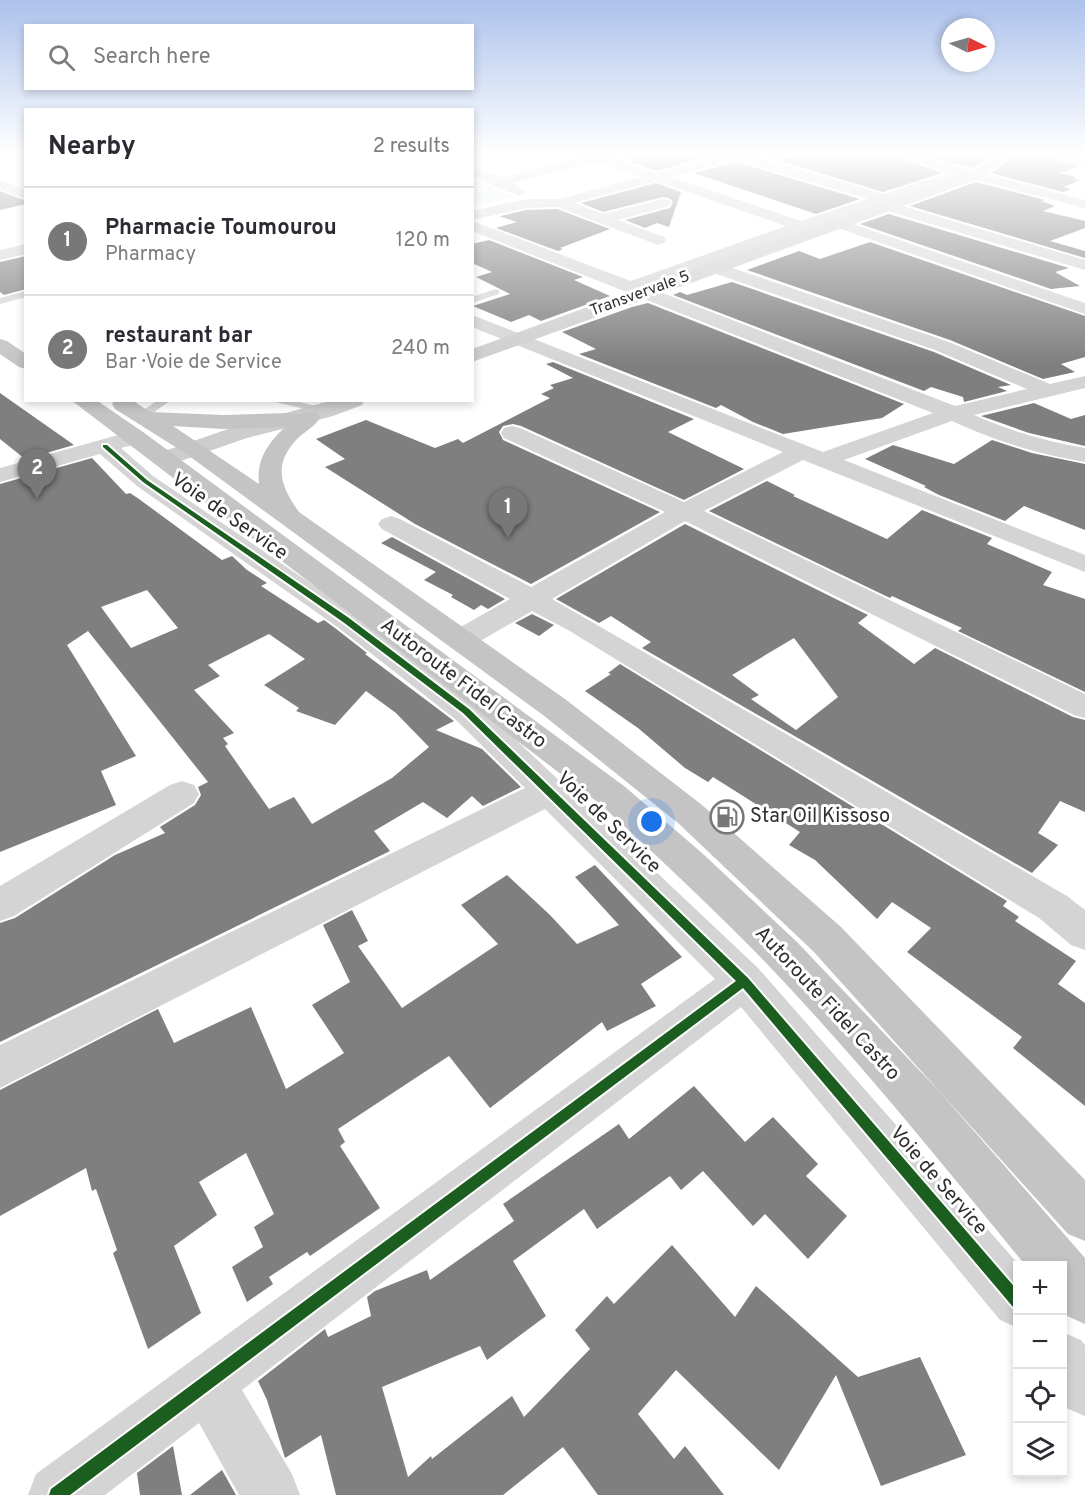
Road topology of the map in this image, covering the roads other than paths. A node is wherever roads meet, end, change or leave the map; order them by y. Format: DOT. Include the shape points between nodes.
graph roads {
  1 [pos="618,225"];
  2 [pos="796,225"];
  3 [pos="821,225"];
  4 [pos="833,225"];
  5 [pos="839,225"];
  6 [pos="957,225"];
  7 [pos="474,226"];
  8 [pos="808,229"];
  9 [pos="658,240"];
  10 [pos="24,249"];
  11 [pos="0,255"];
  12 [pos="1085,265"];
  13 [pos="714,267"];
  14 [pos="638,290"];
  15 [pos="496,292"];
  16 [pos="24,295"];
  17 [pos="474,299"];
  18 [pos="0,301"];
  19 [pos="1085,309"];
  20 [pos="474,321"];
  21 [pos="8,336"];
  22 [pos="517,338"];
  23 [pos="474,355"];
  24 [pos="24,360"];
  25 [pos="1085,382"];
  26 [pos="1049,391"];
  27 [pos="86,402"];
  28 [pos="276,402"];
  29 [pos="348,402"];
  30 [pos="953,413"];
  31 [pos="308,416"];
  32 [pos="135,420"];
  33 [pos="512,433"];
  34 [pos="1085,455"];
  35 [pos="812,456"];
  36 [pos="186,460"];
  37 [pos="0,476"];
  38 [pos="684,511"];
  39 [pos="290,518"];
  40 [pos="391,524"];
  41 [pos="1085,564"];
  42 [pos="530,598"];
  43 [pos="460,639"];
  44 [pos="1085,707"];
  45 [pos="550,791"];
  46 [pos="182,795"];
  47 [pos="0,905"];
  48 [pos="1085,933"];
  49 [pos="744,981"];
  50 [pos="0,1067"];
  51 [pos="1085,1217"];
  52 [pos="1055,1261"];
  53 [pos="1067,1276"];
  54 [pos="1013,1297"];
  55 [pos="1085,1298"];
  56 [pos="1067,1366"];
  57 [pos="207,1383"];
  58 [pos="1085,1389"];
  59 [pos="57,1495"];
  60 [pos="271,1495"];
  1 -- 9 [label="street"];
  2 -- 8 [label="street"];
  3 -- 8 [label="street"];
  4 -- 8 [label="main road, Transvervale 5"];
  5 -- 19 [label="street"];
  6 -- 12 [label="street"];
  7 -- 14 [label="street"];
  8 -- 13 [label="main road, Transvervale 5"];
  8 -- 14 [label="street"];
  10 -- 11 [label="street"];
  13 -- 14 [label="main road, Transvervale 5"];
  13 -- 26 [label="street" via="942,346"];
  14 -- 22 [label="main road, Transvervale 5"];
  14 -- 30 [label="street"];
  15 -- 17 [label="lane"];
  16 -- 18 [label="lane"];
  20 -- 22 [label="street"];
  21 -- 24 [label="highway"];
  22 -- 23 [label="main road, Transvervale 5"];
  22 -- 35 [label="street"];
  25 -- 26 [label="street"];
  26 -- 30 [label="street"];
  27 -- 32 [label="highway, Autoroute Fidel Castro"];
  28 -- 31 [label="lane"];
  29 -- 31 [label="main road"];
  30 -- 34 [label="street" via="1000,435"];
  30 -- 35 [label="street"];
  31 -- 32 [label="highway" via="223,422"];
  31 -- 36 [label="main road"];
  31 -- 39 [label="highway" via="273,453 269,468 271,487"];
  32 -- 36 [label="highway, Autoroute Fidel Castro"];
  32 -- 37 [label="street"];
  32 -- 45 [label="street, Voie de Service" via="145,481 346,620 466,711"];
  33 -- 38 [label="street"];
  35 -- 38 [label="street"];
  35 -- 41 [label="street"];
  36 -- 39 [label="highway, Autoroute Fidel Castro"];
  36 -- 52 [label="highway, Autoroute Fidel Castro" via="612,795 689,863 783,954 922,1106"];
  38 -- 42 [label="street"];
  38 -- 44 [label="street"];
  39 -- 43 [label="highway, Autoroute Fidel Castro"];
  40 -- 42 [label="street"];
  42 -- 43 [label="street"];
  42 -- 48 [label="street" via="1053,907"];
  43 -- 51 [label="highway, Autoroute Fidel Castro" via="690,814 827,939"];
  45 -- 49 [label="street, Voie de Service"];
  45 -- 50 [label="street"];
  46 -- 47 [label="street"];
  49 -- 54 [label="street, Voie de Service"];
  49 -- 57 [label="street"];
  53 -- 55 [label="highway"];
  56 -- 58 [label="street"];
  57 -- 59 [label="street"];
  57 -- 60 [label="street"];
}
